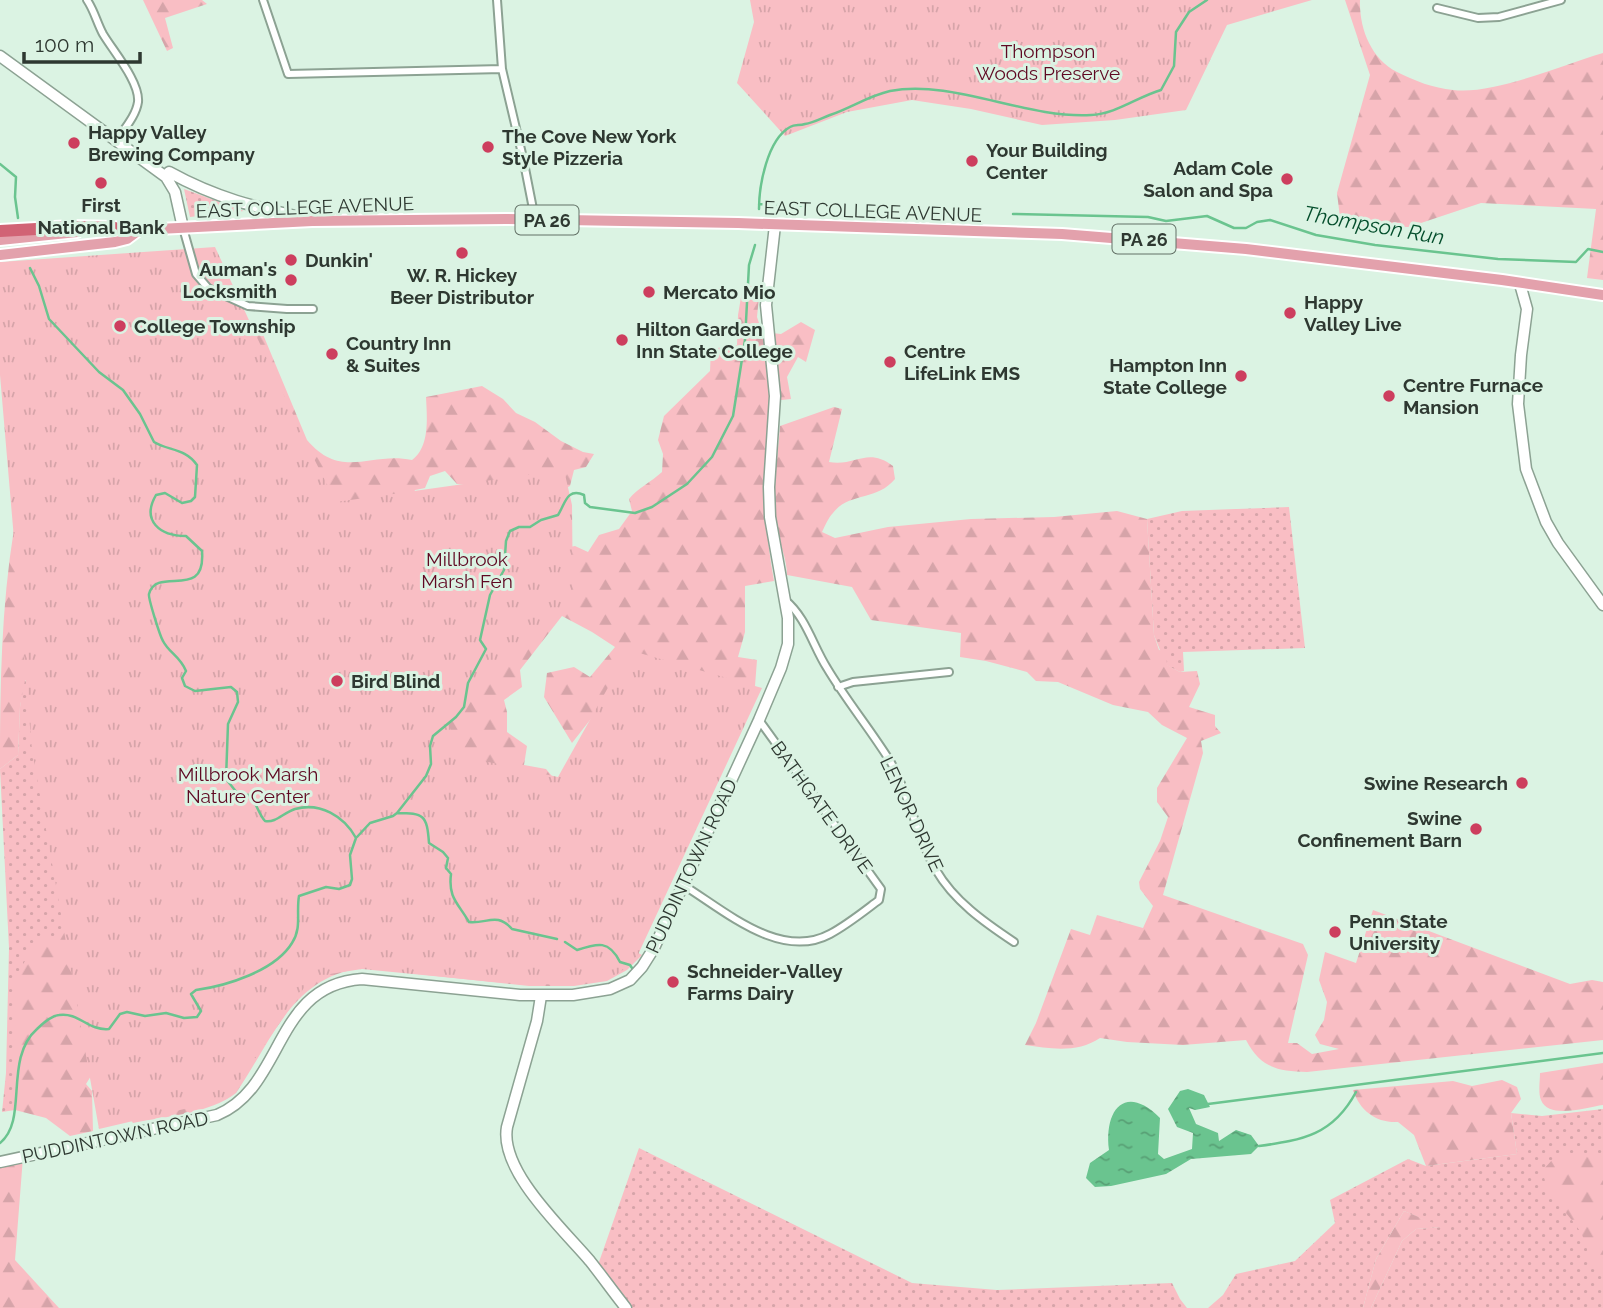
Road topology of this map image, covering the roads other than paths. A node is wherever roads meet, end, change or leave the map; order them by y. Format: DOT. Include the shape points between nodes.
graph roads {
  1 [pos="87,0"];
  2 [pos="264,0"];
  3 [pos="497,0"];
  4 [pos="1561,0"];
  5 [pos="1437,8"];
  6 [pos="0,56"];
  7 [pos="502,69"];
  8 [pos="119,141"];
  9 [pos="169,173"];
  10 [pos="535,219"];
  11 [pos="319,221"];
  12 [pos="775,225"];
  13 [pos="115,228"];
  14 [pos="183,228"];
  15 [pos="139,230"];
  16 [pos="0,231"];
  17 [pos="0,240"];
  18 [pos="0,255"];
  19 [pos="1520,284"];
  20 [pos="1603,295"];
  21 [pos="313,309"];
  22 [pos="784,599"];
  23 [pos="1603,605"];
  24 [pos="948,672"];
  25 [pos="838,687"];
  26 [pos="760,720"];
  27 [pos="683,885"];
  28 [pos="1014,942"];
  29 [pos="541,996"];
  30 [pos="0,1162"];
  31 [pos="626,1308"];
  1 -- 8 [label="street" via="138,93 138,104"];
  2 -- 7 [label="street" via="288,74"];
  3 -- 7 [label="street"];
  4 -- 5 [label="street" via="1499,17 1478,18"];
  6 -- 8 [label="street"];
  7 -- 10 [label="street"];
  8 -- 9 [label="street"];
  8 -- 14 [label="street" via="172,185"];
  9 -- 11 [label="street" via="227,200"];
  9 -- 14 [label="street" via="182,191"];
  10 -- 11 [label="main road, EAST COLLEGE AVENUE / PA 26"];
  10 -- 12 [label="main road, EAST COLLEGE AVENUE / PA 26"];
  11 -- 14 [label="main road, EAST COLLEGE AVENUE / PA 26"];
  12 -- 19 [label="main road, EAST COLLEGE AVENUE / PA 26" via="1140,239"];
  12 -- 22 [label="street, PUDDINTOWN ROAD" via="766,305 775,396 770,507"];
  13 -- 15 [label="main road, EAST COLLEGE AVENUE / PA 26"];
  13 -- 16 [label="highway"];
  13 -- 17 [label="main road, EAST COLLEGE AVENUE / PA 26"];
  14 -- 15 [label="main road, EAST COLLEGE AVENUE / PA 26"];
  14 -- 21 [label="street" via="198,279 208,288 248,306"];
  15 -- 18 [label="main road, EAST COLLEGE AVENUE / PA 26" via="115,242"];
  19 -- 20 [label="main road, EAST COLLEGE AVENUE / PA 26"];
  19 -- 23 [label="street" via="1527,309 1518,404 1526,469 1546,523"];
  22 -- 25 [label="street, LENOR DRIVE" via="801,617"];
  22 -- 26 [label="street, PUDDINTOWN ROAD" via="788,644"];
  24 -- 25 [label="street"];
  25 -- 28 [label="street, LENOR DRIVE" via="906,792 936,869 982,921"];
  26 -- 27 [label="street, PUDDINTOWN ROAD"];
  26 -- 27 [label="street, BATHGATE DRIVE" via="881,889 879,900 828,935 794,943 762,934"];
  27 -- 29 [label="street, PUDDINTOWN ROAD" via="654,948 630,980 598,991"];
  29 -- 30 [label="street, PUDDINTOWN ROAD" via="379,980 337,983 307,1003 249,1091 233,1107 217,1115"];
  29 -- 31 [label="street" via="507,1127 508,1142 529,1189"];
}
